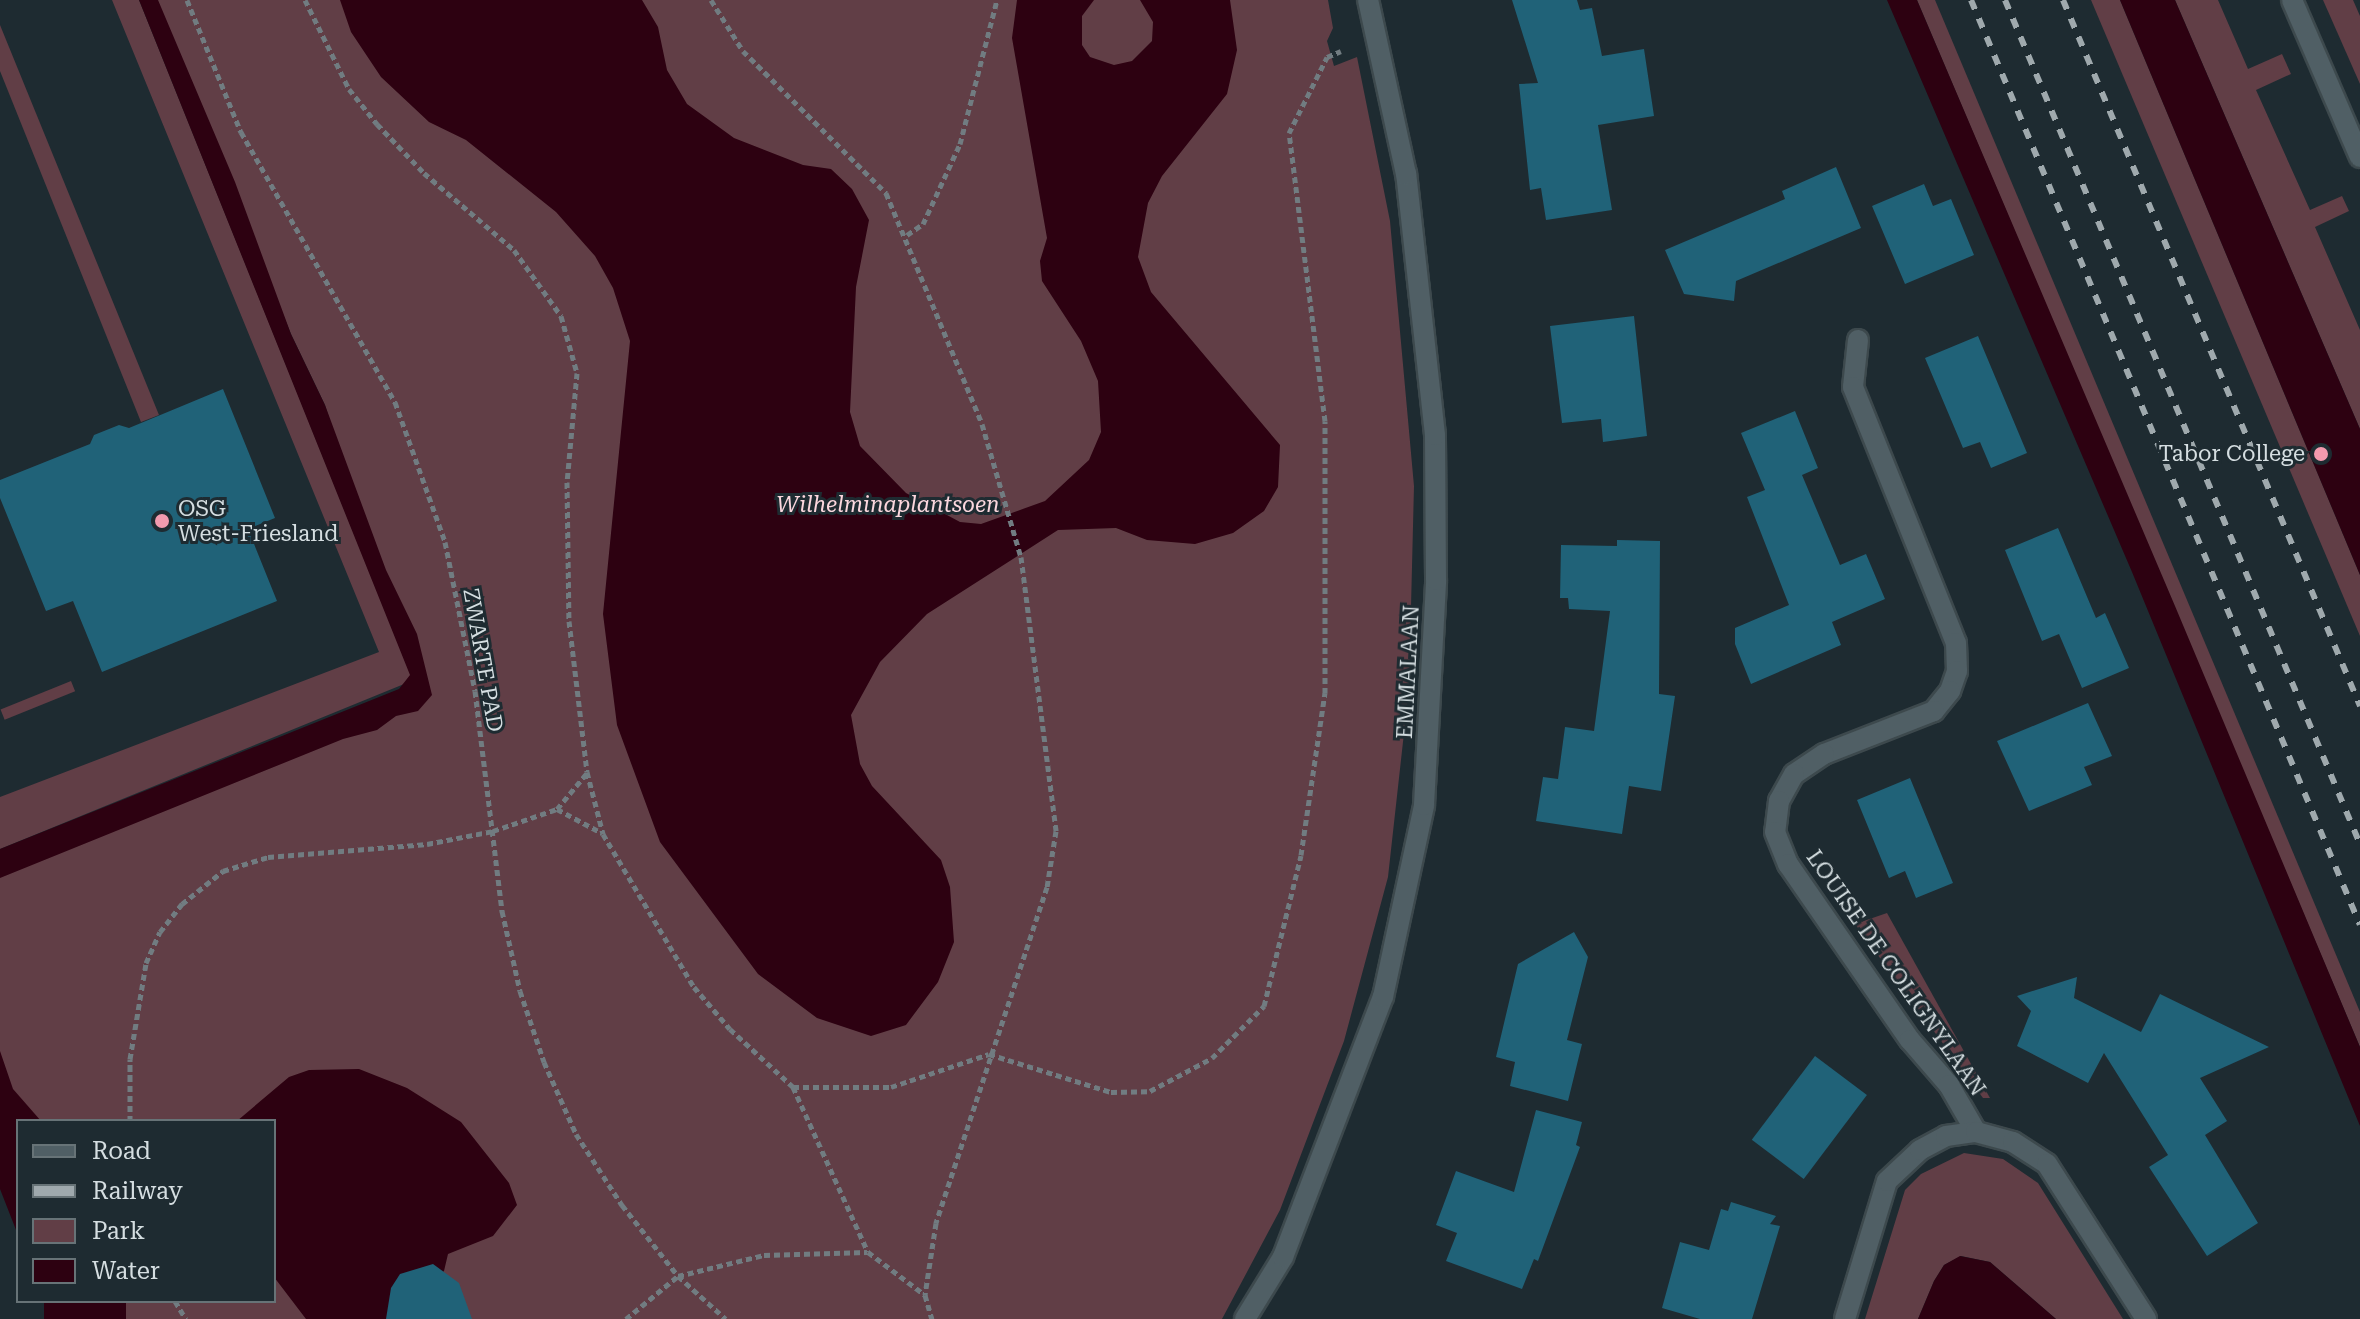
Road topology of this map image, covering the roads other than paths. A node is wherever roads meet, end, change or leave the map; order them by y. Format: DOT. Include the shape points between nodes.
graph roads {
  1 [pos="1368,0"];
  2 [pos="2292,0"];
  3 [pos="2360,157"];
  4 [pos="1858,340"];
  5 [pos="1976,1132"];
  6 [pos="1245,1319"];
  7 [pos="1845,1319"];
  8 [pos="2146,1319"];
  1 -- 6 [label="street, EMMALAAN" via="1406,174 1435,435 1436,580 1424,805 1383,997 1283,1257"];
  2 -- 3 [label="street"];
  4 -- 5 [label="street, LOUISE DE COLIGNYLAAN" via="1853,387 1956,643 1957,671 1934,711 1824,754 1794,774 1779,801 1775,832 1788,864 1910,1040 1949,1085"];
  5 -- 7 [label="street" via="1946,1136 1920,1150 1887,1181"];
  5 -- 8 [label="street" via="2013,1142 2047,1164"];
}
